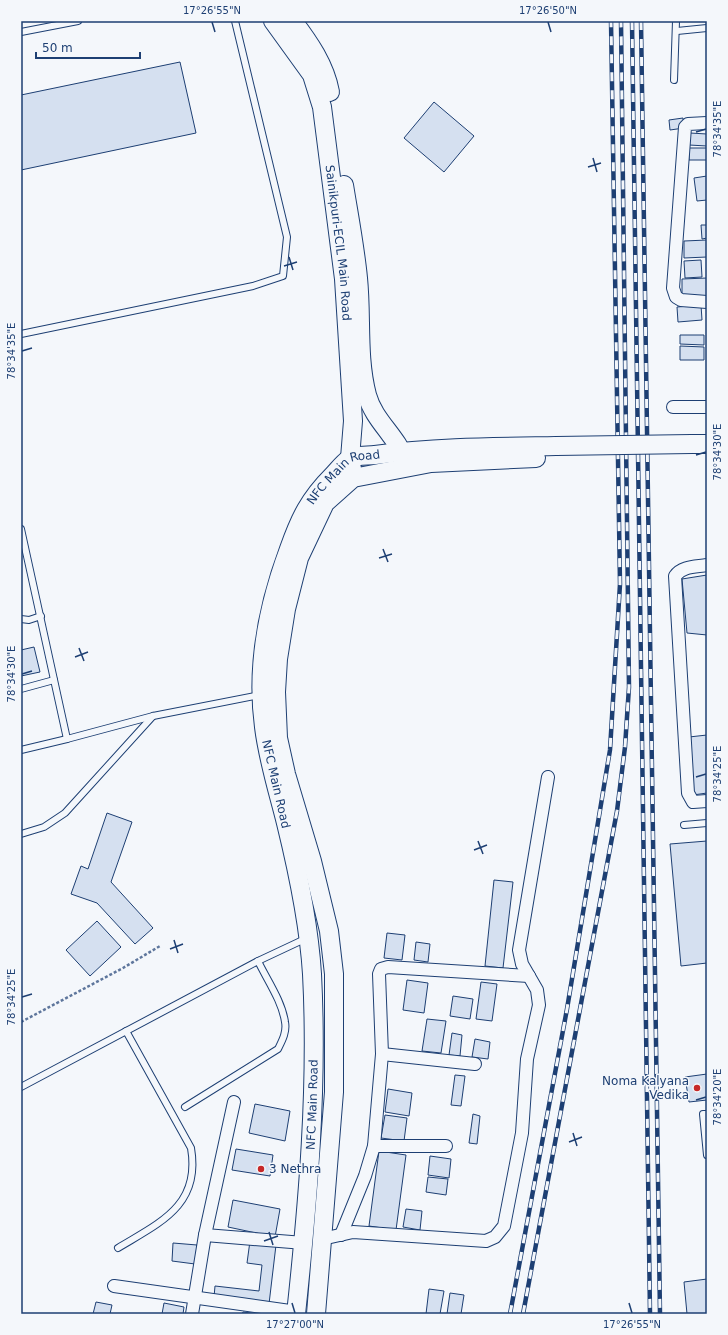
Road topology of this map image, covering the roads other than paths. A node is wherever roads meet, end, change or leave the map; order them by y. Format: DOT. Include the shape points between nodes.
graph roads {
  1 [pos="78,21"];
  2 [pos="235,21"];
  3 [pos="273,21"];
  4 [pos="293,21"];
  5 [pos="676,21"];
  6 [pos="707,28"];
  7 [pos="21,32"];
  8 [pos="677,32"];
  9 [pos="674,80"];
  10 [pos="707,123"];
  11 [pos="707,302"];
  12 [pos="21,334"];
  13 [pos="673,407"];
  14 [pos="707,407"];
  15 [pos="699,450"];
  16 [pos="350,458"];
  17 [pos="405,459"];
  18 [pos="353,478"];
  19 [pos="21,529"];
  20 [pos="707,565"];
  21 [pos="41,616"];
  22 [pos="21,619"];
  23 [pos="54,680"];
  24 [pos="21,689"];
  25 [pos="262,694"];
  26 [pos="154,716"];
  27 [pos="67,739"];
  28 [pos="21,750"];
  29 [pos="548,777"];
  30 [pos="707,801"];
  31 [pos="707,823"];
  32 [pos="684,825"];
  33 [pos="21,834"];
  34 [pos="309,938"];
  35 [pos="258,961"];
  36 [pos="530,976"];
  37 [pos="126,1031"];
  38 [pos="382,1054"];
  39 [pos="475,1064"];
  40 [pos="21,1087"];
  41 [pos="234,1102"];
  42 [pos="185,1107"];
  43 [pos="707,1114"];
  44 [pos="374,1146"];
  45 [pos="446,1146"];
  46 [pos="707,1155"];
  47 [pos="205,1235"];
  48 [pos="342,1235"];
  49 [pos="322,1240"];
  50 [pos="304,1243"];
  51 [pos="118,1248"];
  52 [pos="114,1286"];
  53 [pos="195,1299"];
  54 [pos="296,1313"];
  55 [pos="192,1314"];
  56 [pos="316,1314"];
  1 -- 7 [label="lane"];
  2 -- 12 [label="lane" via="287,237 283,276 253,286"];
  3 -- 16 [label="main road, Sainikpuri-ECIL Main Road" via="312,75 322,107 344,279 353,421"];
  4 -- 17 [label="main road, Sainikpuri-ECIL Main Road" via="321,63 330,89 358,278 362,371 368,398 379,421"];
  5 -- 8 [label="lane"];
  6 -- 8 [label="lane"];
  8 -- 9 [label="lane"];
  10 -- 11 [label="street" via="688,124 685,127 672,288 676,297 681,300"];
  13 -- 14 [label="street"];
  15 -- 17 [label="main road, NFC Main Road, bridge" via="556,451"];
  16 -- 17 [label="main road, NFC Main Road"];
  16 -- 18 [label="main road, Sainikpuri-ECIL Main Road"];
  16 -- 25 [label="main road, NFC Main Road" via="317,491 300,518 272,606 262,664"];
  17 -- 18 [label="main road, NFC Main Road"];
  18 -- 49 [label="main road, NFC Main Road" via="325,502 299,558 286,609 276,692 278,738 329,931 334,974 334,1092"];
  19 -- 21 [label="lane"];
  20 -- 30 [label="street" via="684,569 675,576 688,793 693,802"];
  21 -- 22 [label="lane" via="29,620"];
  21 -- 23 [label="lane"];
  23 -- 24 [label="lane"];
  23 -- 27 [label="lane"];
  25 -- 26 [label="lane"];
  25 -- 34 [label="main road, NFC Main Road" via="268,759 286,825"];
  26 -- 27 [label="lane"];
  26 -- 33 [label="lane" via="64,813 44,827"];
  27 -- 28 [label="lane"];
  29 -- 36 [label="street" via="519,950 522,964"];
  31 -- 32 [label="lane"];
  34 -- 35 [label="lane"];
  34 -- 50 [label="main road, NFC Main Road" via="314,1087"];
  35 -- 37 [label="lane"];
  35 -- 42 [label="lane" via="285,1022 284,1035 278,1049"];
  36 -- 38 [label="street" via="388,967 382,969 379,974"];
  36 -- 48 [label="street" via="537,990 539,1006 527,1059 522,1133 504,1226 500,1232 486,1241 353,1232"];
  37 -- 40 [label="lane"];
  37 -- 51 [label="lane" via="191,1148 194,1164 185,1197 173,1213"];
  38 -- 39 [label="street"];
  38 -- 44 [label="street"];
  41 -- 47 [label="street"];
  43 -- 46 [label="lane" via="704,1114"];
  44 -- 45 [label="street"];
  44 -- 48 [label="street" via="366,1176"];
  47 -- 50 [label="street"];
  47 -- 53 [label="street"];
  48 -- 49 [label="street"];
  49 -- 56 [label="main road, NFC Main Road"];
  50 -- 54 [label="main road, NFC Main Road"];
  52 -- 53 [label="street"];
  53 -- 54 [label="street"];
  53 -- 55 [label="street"];
}
